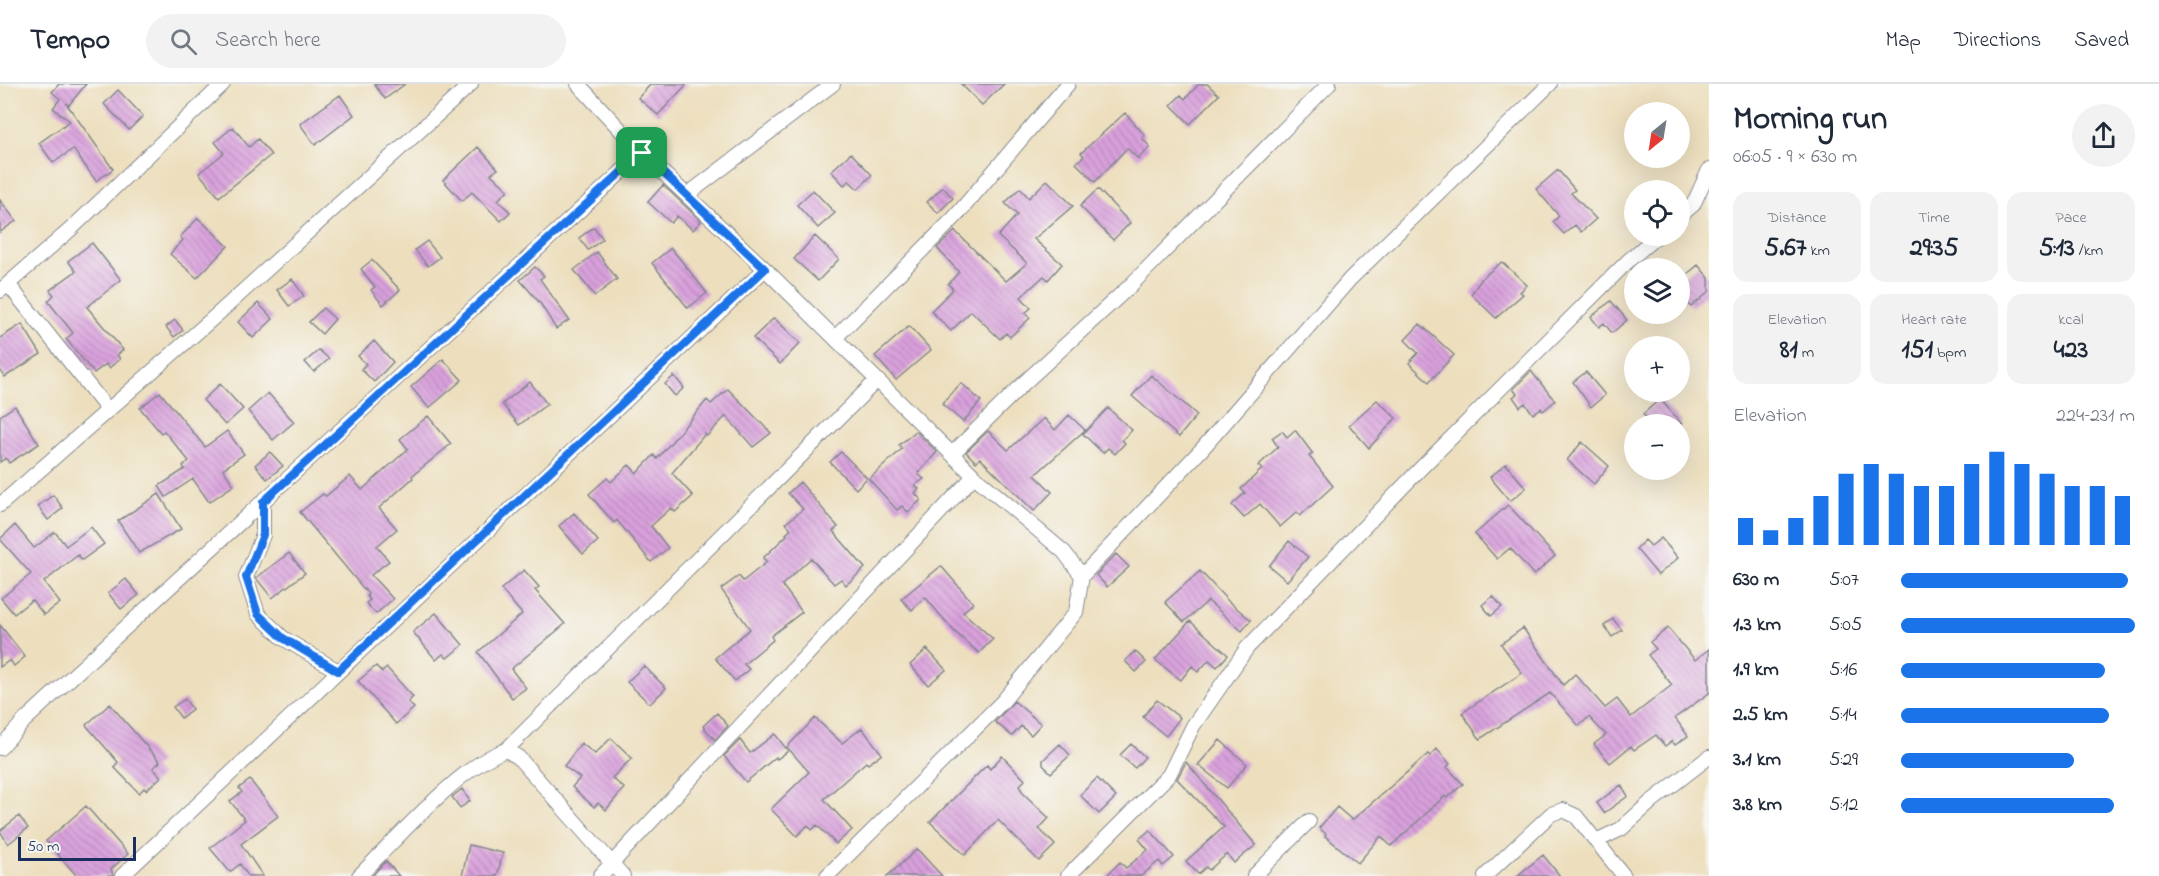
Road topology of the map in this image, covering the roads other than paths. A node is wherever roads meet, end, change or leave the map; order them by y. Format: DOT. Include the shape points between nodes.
graph roads {
  1 [pos="223,84"];
  2 [pos="471,84"];
  3 [pos="578,84"];
  4 [pos="833,84"];
  5 [pos="1068,84"];
  6 [pos="1329,84"];
  7 [pos="1550,84"];
  8 [pos="642,153"];
  9 [pos="1709,170"];
  10 [pos="687,195"];
  11 [pos="1690,208"];
  12 [pos="1646,246"];
  13 [pos="765,269"];
  14 [pos="4,288"];
  15 [pos="835,338"];
  16 [pos="877,380"];
  17 [pos="108,410"];
  18 [pos="952,454"];
  19 [pos="974,476"];
  20 [pos="263,502"];
  21 [pos="0,505"];
  22 [pos="1082,576"];
  23 [pos="338,671"];
  24 [pos="0,748"];
  25 [pos="506,750"];
  26 [pos="1709,757"];
  27 [pos="1310,821"];
  28 [pos="1596,841"];
  29 [pos="612,864"];
  30 [pos="122,876"];
  31 [pos="359,876"];
  32 [pos="600,876"];
  33 [pos="623,876"];
  34 [pos="827,876"];
  35 [pos="1068,876"];
  36 [pos="1254,876"];
  37 [pos="1485,876"];
  38 [pos="1624,876"];
  1 -- 14 [label="street" via="71,230"];
  2 -- 17 [label="street"];
  3 -- 8 [label="street"];
  4 -- 10 [label="street"];
  5 -- 15 [label="street" via="955,217"];
  6 -- 18 [label="street" via="1129,287"];
  7 -- 22 [label="street" via="1350,279 1202,449"];
  8 -- 10 [label="street"];
  8 -- 20 [label="street"];
  9 -- 11 [label="street"];
  10 -- 13 [label="street"];
  12 -- 35 [label="street" via="1422,467 1247,648 1193,726 1169,775"];
  13 -- 15 [label="street"];
  13 -- 23 [label="street"];
  14 -- 17 [label="street"];
  15 -- 16 [label="street"];
  16 -- 18 [label="street"];
  16 -- 25 [label="street"];
  17 -- 21 [label="street"];
  18 -- 19 [label="street"];
  19 -- 22 [label="street" via="1064,552"];
  19 -- 29 [label="street"];
  20 -- 23 [label="street" via="263,535 246,577 258,614 283,638"];
  20 -- 24 [label="street" via="25,720"];
  22 -- 34 [label="street" via="1076,612 1003,701"];
  23 -- 30 [label="street"];
  25 -- 29 [label="street" via="518,757"];
  25 -- 31 [label="street" via="489,756 464,776"];
  26 -- 28 [label="street" via="1621,829"];
  27 -- 36 [label="street"];
  28 -- 37 [label="street" via="1576,816 1563,810 1551,814"];
  28 -- 38 [label="street"];
  29 -- 32 [label="street"];
  29 -- 33 [label="street"];
}
